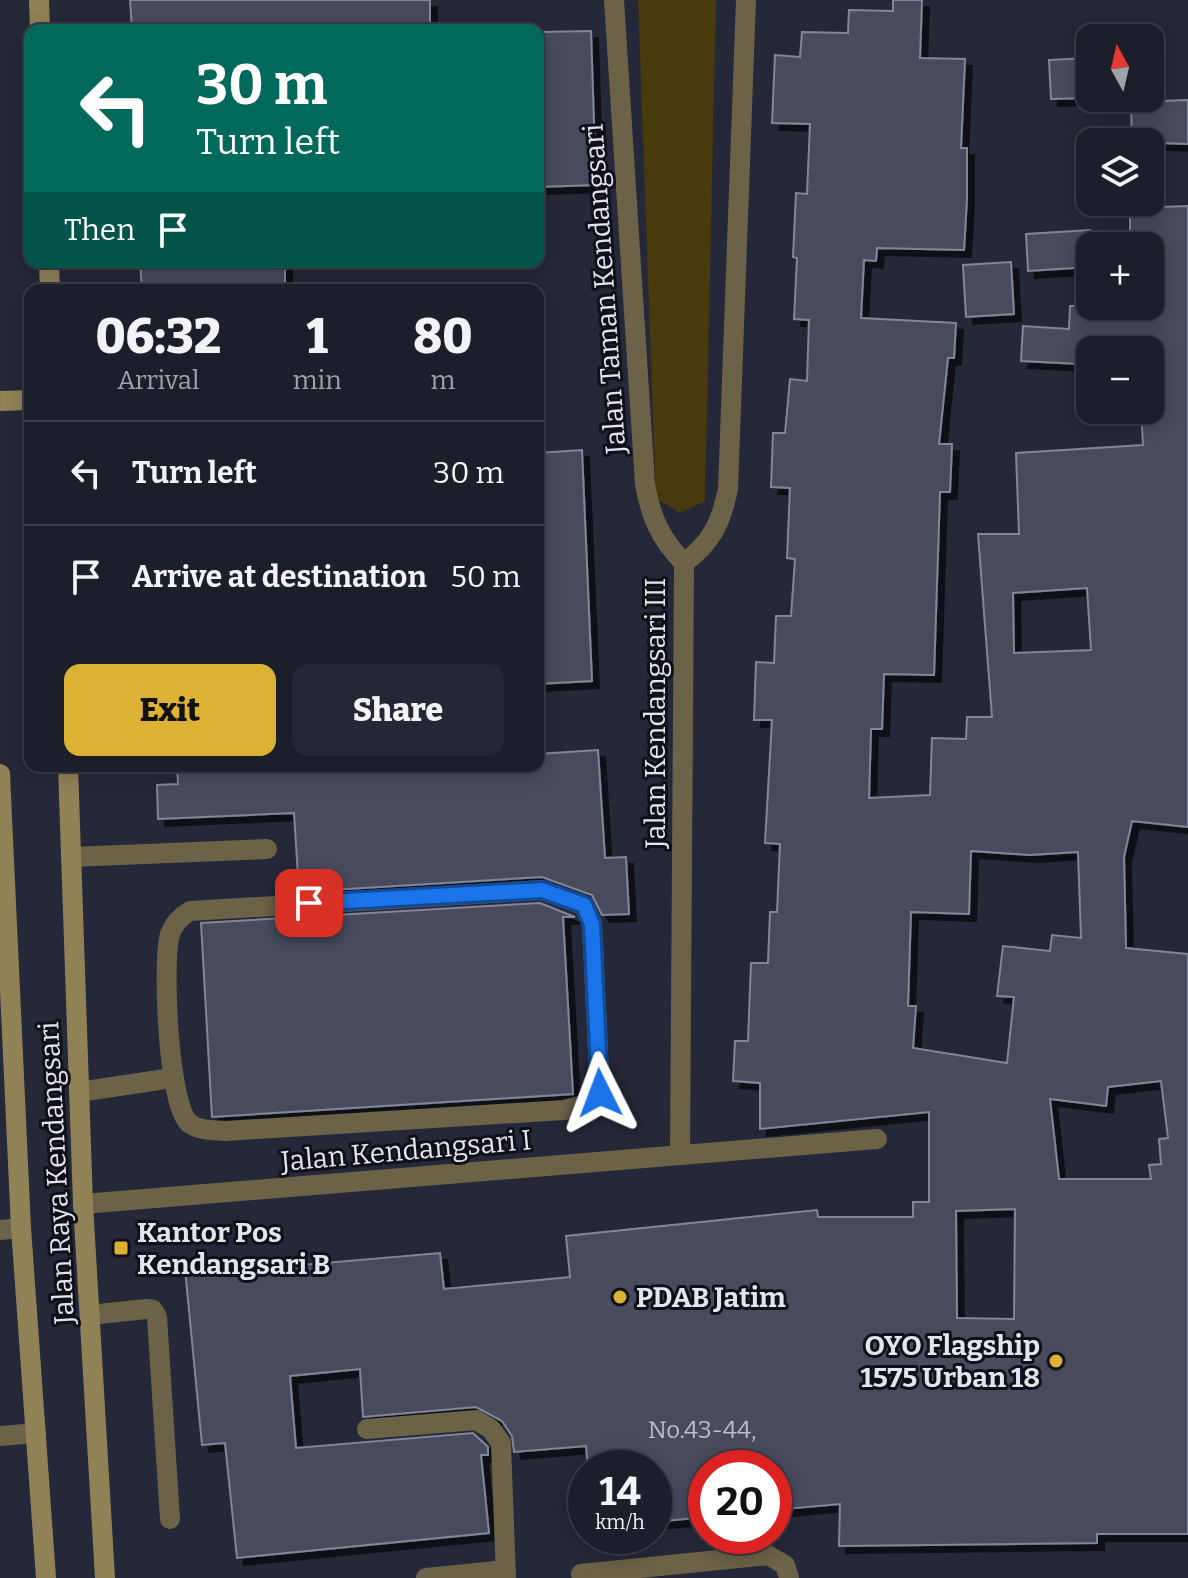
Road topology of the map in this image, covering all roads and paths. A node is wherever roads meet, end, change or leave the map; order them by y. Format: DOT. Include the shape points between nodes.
graph roads {
  1 [pos="39,0"];
  2 [pos="614,0"];
  3 [pos="746,0"];
  4 [pos="40,24"];
  5 [pos="24,400"];
  6 [pos="0,401"];
  7 [pos="684,563"];
  8 [pos="68,772"];
  9 [pos="0,774"];
  10 [pos="267,849"];
  11 [pos="71,857"];
  12 [pos="4,952"];
  13 [pos="172,1078"];
  14 [pos="79,1092"];
  15 [pos="877,1139"];
  16 [pos="680,1155"];
  17 [pos="83,1204"];
  18 [pos="21,1228"];
  19 [pos="0,1230"];
  20 [pos="90,1315"];
  21 [pos="367,1429"];
  22 [pos="36,1433"];
  23 [pos="0,1436"];
  24 [pos="170,1519"];
  25 [pos="506,1574"];
  26 [pos="581,1574"];
  27 [pos="46,1578"];
  28 [pos="105,1578"];
  29 [pos="426,1578"];
  30 [pos="789,1578"];
  1 -- 4 [label="main road"];
  2 -- 7 [label="street, Jalan Taman Kendangsari" via="645,484 651,519"];
  3 -- 7 [label="street, Jalan Kendangsari III" via="728,489 721,522 707,546"];
  5 -- 6 [label="main road"];
  7 -- 16 [label="street, Jalan Kendangsari III"];
  8 -- 11 [label="main road, Jalan Raya Kendangsari"];
  9 -- 12 [label="main road, Jalan Raya Kendangsari"];
  10 -- 11 [label="street"];
  11 -- 14 [label="main road, Jalan Raya Kendangsari"];
  12 -- 18 [label="main road, Jalan Raya Kendangsari"];
  13 -- 13 [label="street" via="188,1122 225,1131 564,1110 592,1103 600,1093 592,924 584,905 542,890 190,911 179,918 168,943"];
  13 -- 14 [label="street"];
  14 -- 17 [label="main road, Jalan Raya Kendangsari"];
  15 -- 16 [label="street, Jalan Kendangsari I"];
  16 -- 17 [label="street, Jalan Kendangsari I"];
  17 -- 20 [label="main road, Jalan Raya Kendangsari"];
  18 -- 19 [label="street"];
  18 -- 22 [label="main road, Jalan Raya Kendangsari"];
  20 -- 24 [label="street" via="146,1309 157,1317"];
  20 -- 28 [label="main road, Jalan Raya Kendangsari"];
  21 -- 25 [label="street" via="476,1420 491,1429 501,1443"];
  22 -- 23 [label="street"];
  22 -- 27 [label="main road, Jalan Raya Kendangsari"];
  25 -- 29 [label="street"];
  26 -- 30 [label="street" via="768,1555 785,1565"];
}
